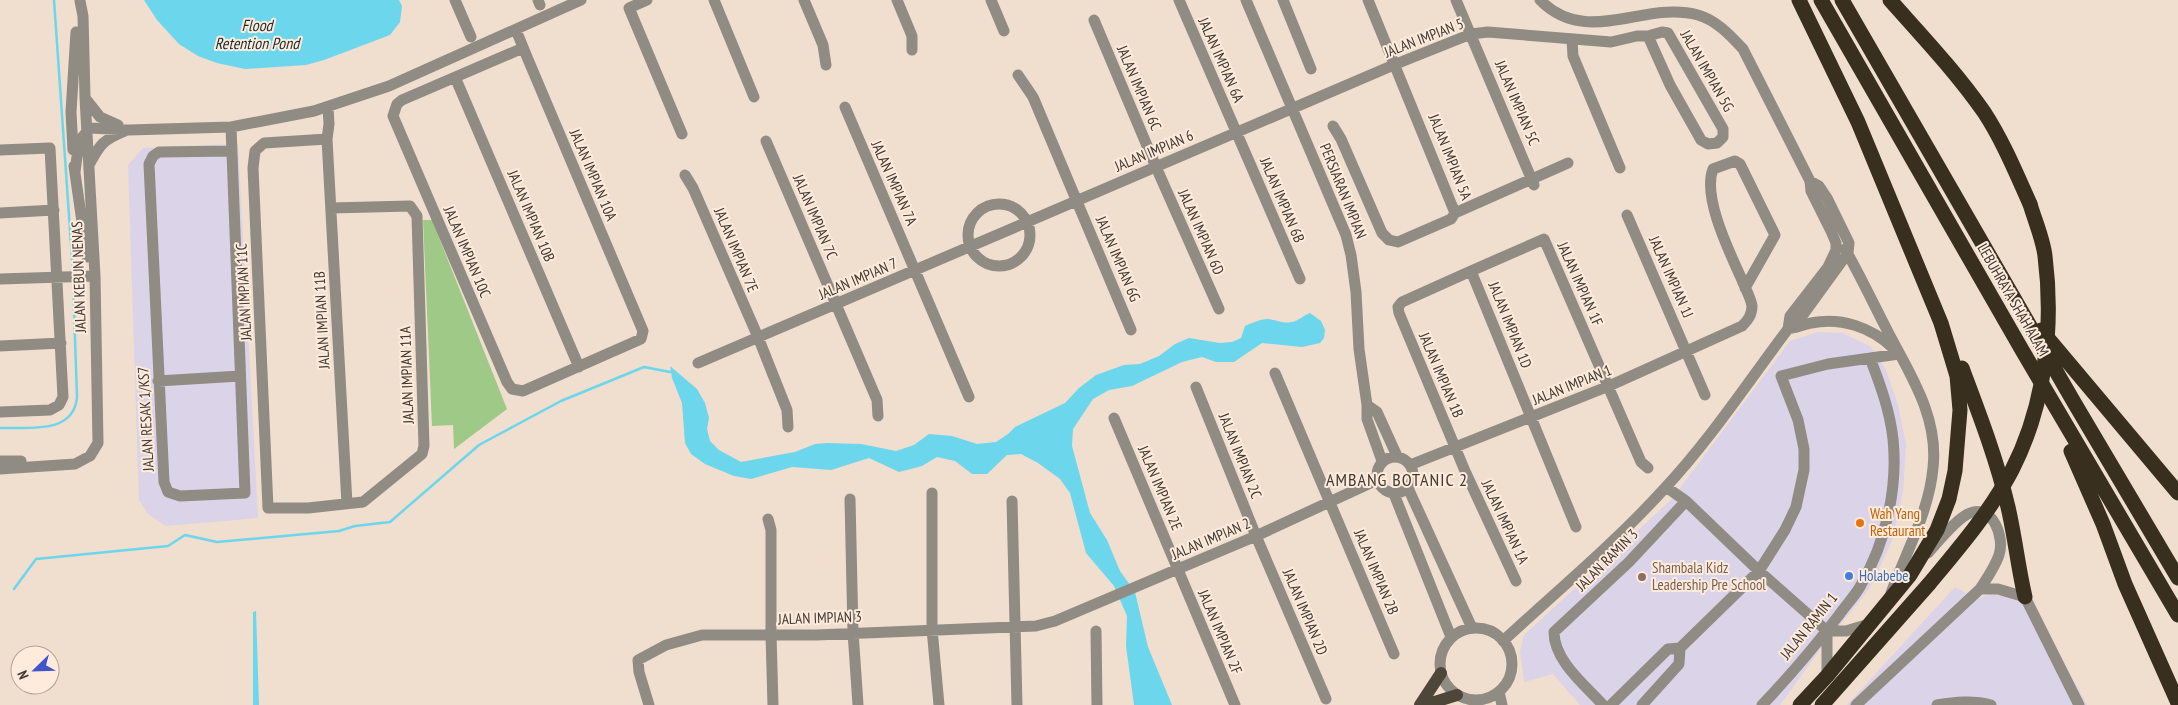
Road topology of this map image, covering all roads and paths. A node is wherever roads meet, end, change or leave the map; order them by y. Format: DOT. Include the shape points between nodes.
graph roads {
  1 [pos="455,0"];
  2 [pos="581,0"];
  3 [pos="647,0"];
  4 [pos="714,0"];
  5 [pos="804,0"];
  6 [pos="897,0"];
  7 [pos="991,0"];
  8 [pos="1179,0"];
  9 [pos="1246,0"];
  10 [pos="1283,0"];
  11 [pos="1368,0"];
  12 [pos="1456,0"];
  13 [pos="1540,0"];
  14 [pos="1800,0"];
  15 [pos="1822,0"];
  16 [pos="1842,0"];
  17 [pos="1890,0"];
  18 [pos="80,1"];
  19 [pos="1094,20"];
  20 [pos="516,30"];
  21 [pos="1004,31"];
  22 [pos="1662,32"];
  23 [pos="1471,34"];
  24 [pos="1648,36"];
  25 [pos="471,37"];
  26 [pos="1572,40"];
  27 [pos="523,48"];
  28 [pos="912,50"];
  29 [pos="1396,64"];
  30 [pos="826,65"];
  31 [pos="1311,69"];
  32 [pos="1018,74"];
  33 [pos="455,77"];
  34 [pos="74,83"];
  35 [pos="754,97"];
  36 [pos="84,98"];
  37 [pos="845,107"];
  38 [pos="325,108"];
  39 [pos="1293,109"];
  40 [pos="1333,126"];
  41 [pos="231,127"];
  42 [pos="129,130"];
  43 [pos="86,131"];
  44 [pos="1237,133"];
  45 [pos="682,134"];
  46 [pos="327,137"];
  47 [pos="766,141"];
  48 [pos="0,150"];
  49 [pos="232,151"];
  50 [pos="1568,163"];
  51 [pos="89,165"];
  52 [pos="1156,167"];
  53 [pos="1620,168"];
  54 [pos="75,172"];
  55 [pos="685,175"];
  56 [pos="1810,181"];
  57 [pos="1533,182"];
  58 [pos="1077,200"];
  59 [pos="331,208"];
  60 [pos="54,210"];
  61 [pos="0,213"];
  62 [pos="1455,213"];
  63 [pos="1627,215"];
  64 [pos="1028,222"];
  65 [pos="1832,231"];
  66 [pos="970,248"];
  67 [pos="1848,253"];
  68 [pos="88,263"];
  69 [pos="916,271"];
  70 [pos="1472,271"];
  71 [pos="57,276"];
  72 [pos="72,276"];
  73 [pos="92,276"];
  74 [pos="0,278"];
  75 [pos="1300,280"];
  76 [pos="2004,281"];
  77 [pos="1745,288"];
  78 [pos="89,290"];
  79 [pos="836,304"];
  80 [pos="1219,309"];
  81 [pos="1399,313"];
  82 [pos="1942,323"];
  83 [pos="1788,329"];
  84 [pos="1131,330"];
  85 [pos="758,338"];
  86 [pos="61,343"];
  87 [pos="0,346"];
  88 [pos="2022,350"];
  89 [pos="1687,351"];
  90 [pos="1899,354"];
  91 [pos="1870,358"];
  92 [pos="698,363"];
  93 [pos="579,367"];
  94 [pos="1275,373"];
  95 [pos="240,376"];
  96 [pos="158,381"];
  97 [pos="1609,386"];
  98 [pos="1196,387"];
  99 [pos="1705,395"];
  100 [pos="969,398"];
  101 [pos="1368,405"];
  102 [pos="0,412"];
  103 [pos="878,416"];
  104 [pos="1531,417"];
  105 [pos="1114,418"];
  106 [pos="788,427"];
  107 [pos="1456,448"];
  108 [pos="1397,456"];
  109 [pos="0,461"];
  110 [pos="1382,461"];
  111 [pos="1410,465"];
  112 [pos="1648,468"];
  113 [pos="0,469"];
  114 [pos="1377,480"];
  115 [pos="1666,487"];
  116 [pos="1408,488"];
  117 [pos="932,493"];
  118 [pos="2178,493"];
  119 [pos="1394,494"];
  120 [pos="850,499"];
  121 [pos="1012,501"];
  122 [pos="1686,501"];
  123 [pos="1330,503"];
  124 [pos="347,504"];
  125 [pos="268,508"];
  126 [pos="768,519"];
  127 [pos="1576,527"];
  128 [pos="1256,536"];
  129 [pos="1433,541"];
  130 [pos="1416,548"];
  131 [pos="1918,563"];
  132 [pos="1444,566"];
  133 [pos="1178,570"];
  134 [pos="1759,571"];
  135 [pos="1426,574"];
  136 [pos="2178,578"];
  137 [pos="1516,581"];
  138 [pos="1980,589"];
  139 [pos="2025,597"];
  140 [pos="1889,599"];
  141 [pos="2178,615"];
  142 [pos="1055,621"];
  143 [pos="1869,624"];
  144 [pos="1013,626"];
  145 [pos="1472,628"];
  146 [pos="932,629"];
  147 [pos="1827,630"];
  148 [pos="1096,631"];
  149 [pos="853,632"];
  150 [pos="770,635"];
  151 [pos="1451,637"];
  152 [pos="1503,640"];
  153 [pos="1680,648"];
  154 [pos="1394,654"];
  155 [pos="1441,673"];
  156 [pos="1827,676"];
  157 [pos="1499,692"];
  158 [pos="1457,695"];
  159 [pos="1326,699"];
  160 [pos="2176,701"];
  161 [pos="1476,703"];
  162 [pos="649,705"];
  163 [pos="773,705"];
  164 [pos="858,705"];
  165 [pos="939,705"];
  166 [pos="1017,705"];
  167 [pos="1097,705"];
  168 [pos="1236,705"];
  169 [pos="1420,705"];
  170 [pos="1425,705"];
  171 [pos="1502,705"];
  172 [pos="1603,705"];
  173 [pos="1611,705"];
  174 [pos="1642,705"];
  175 [pos="1762,705"];
  176 [pos="1800,705"];
  177 [pos="1822,705"];
  178 [pos="1856,705"];
  179 [pos="1937,705"];
  180 [pos="1991,705"];
  181 [pos="2079,705"];
  1 -- 25 [label="street"];
  2 -- 20 [label="street"];
  3 -- 45 [label="street" via="629,8"];
  4 -- 35 [label="street"];
  5 -- 30 [label="street" via="823,45"];
  6 -- 28 [label="street" via="912,36"];
  7 -- 21 [label="street"];
  8 -- 44 [label="street, JALAN IMPIAN 6A"];
  9 -- 39 [label="street, PERSIARAN IMPIAN"];
  10 -- 31 [label="street"];
  11 -- 29 [label="street, JALAN IMPIAN 5A"];
  12 -- 23 [label="street, JALAN IMPIAN 5C"];
  13 -- 56 [label="street" via="1574,21 1592,23 1681,12 1698,15 1728,32 1743,49"];
  14 -- 82 [label="highway" via="1858,122"];
  15 -- 88 [label="highway, LEBUHRAYA SHAH ALAM"];
  16 -- 76 [label="highway, LEBUHRAYA SHAH ALAM"];
  17 -- 177 [label="highway, bridge" via="1984,112 2008,153 2030,204 2045,254 2048,304 2044,360 2035,413 2011,471 1994,500 1929,584"];
  18 -- 34 [label="street, JALAN KEBUN NENAS"];
  18 -- 36 [label="street, JALAN KEBUN NENAS"];
  19 -- 52 [label="street, JALAN IMPIAN 6C"];
  20 -- 27 [label="street, JALAN IMPIAN 10A"];
  20 -- 38 [label="street" via="389,86"];
  22 -- 24 [label="street, JALAN IMPIAN 5"];
  22 -- 24 [label="street, JALAN IMPIAN 5G" via="1668,33 1723,129 1723,137 1717,143 1708,144 1700,140"];
  23 -- 26 [label="street, JALAN IMPIAN 5" via="1488,32"];
  23 -- 29 [label="street, JALAN IMPIAN 5"];
  23 -- 57 [label="street, JALAN IMPIAN 5C"];
  24 -- 26 [label="street, JALAN IMPIAN 5" via="1611,42"];
  26 -- 53 [label="street" via="1573,56"];
  27 -- 33 [label="street"];
  27 -- 93 [label="street, JALAN IMPIAN 10A" via="643,331 640,339"];
  29 -- 39 [label="street, JALAN IMPIAN 5"];
  29 -- 62 [label="street, JALAN IMPIAN 5A"];
  32 -- 58 [label="street, JALAN IMPIAN 6G" via="1033,97"];
  33 -- 93 [label="street, JALAN IMPIAN 10B"];
  33 -- 93 [label="street, JALAN IMPIAN 10C" via="402,100 393,116 512,389 523,391"];
  34 -- 43 [label="street" via="77,115"];
  34 -- 54 [label="street, JALAN KEBUN NENAS" via="71,112"];
  36 -- 42 [label="street" via="100,117"];
  36 -- 43 [label="street, JALAN KEBUN NENAS"];
  37 -- 69 [label="street, JALAN IMPIAN 7A"];
  38 -- 41 [label="street"];
  38 -- 46 [label="street, JALAN IMPIAN 11B" via="322,124"];
  39 -- 44 [label="street, JALAN IMPIAN 6"];
  39 -- 101 [label="street, PERSIARAN IMPIAN" via="1346,235"];
  40 -- 62 [label="street, JALAN IMPIAN 5A" via="1382,233 1389,240 1398,242 1451,219"];
  41 -- 42 [label="street"];
  41 -- 49 [label="street, JALAN RESAK 1/KS7"];
  42 -- 43 [label="street" via="92,128"];
  42 -- 51 [label="street" via="99,145"];
  43 -- 51 [label="street, JALAN KEBUN NENAS"];
  43 -- 54 [label="street" via="79,141"];
  44 -- 52 [label="street, JALAN IMPIAN 6"];
  44 -- 75 [label="street, JALAN IMPIAN 6B"];
  46 -- 59 [label="street, JALAN IMPIAN 11B"];
  46 -- 125 [label="street, JALAN IMPIAN 11C" via="264,143 255,151 253,168"];
  47 -- 79 [label="street, JALAN IMPIAN 7C"];
  48 -- 60 [label="street" via="50,148"];
  49 -- 95 [label="street, JALAN RESAK 1/KS7"];
  49 -- 96 [label="street, JALAN RESAK 1/KS7" via="159,152 149,164"];
  50 -- 57 [label="street"];
  51 -- 73 [label="street, JALAN KEBUN NENAS"];
  52 -- 58 [label="street, JALAN IMPIAN 6"];
  52 -- 80 [label="street, JALAN IMPIAN 6D"];
  54 -- 68 [label="street, JALAN KEBUN NENAS"];
  55 -- 85 [label="street, JALAN IMPIAN 7E"];
  56 -- 65 [label="street" via="1811,191"];
  56 -- 67 [label="street" via="1819,186 1844,230 1850,243"];
  57 -- 62 [label="street"];
  58 -- 64 [label="street, JALAN IMPIAN 6"];
  58 -- 84 [label="street, JALAN IMPIAN 6G"];
  59 -- 124 [label="street, JALAN IMPIAN 11B"];
  59 -- 124 [label="street, JALAN IMPIAN 11A" via="410,206 417,216 424,446 422,454 363,502"];
  60 -- 61 [label="street"];
  60 -- 71 [label="street"];
  63 -- 89 [label="street, JALAN IMPIAN 1J"];
  64 -- 66 [label="street, JALAN IMPIAN 7"];
  64 -- 66 [label="street" via="1027,248 1017,261 1008,265 986,264"];
  64 -- 66 [label="street" via="1023,214 1006,204 986,206 978,212 968,229"];
  65 -- 67 [label="street"];
  65 -- 83 [label="street" via="1836,243 1832,259 1790,316"];
  66 -- 69 [label="street, JALAN IMPIAN 7"];
  67 -- 83 [label="street" via="1797,323"];
  67 -- 90 [label="street"];
  68 -- 72 [label="street" via="81,272"];
  68 -- 73 [label="street, JALAN KEBUN NENAS"];
  69 -- 79 [label="street, JALAN IMPIAN 7"];
  69 -- 100 [label="street, JALAN IMPIAN 7A"];
  70 -- 81 [label="street, JALAN IMPIAN 1D" via="1402,302 1398,307"];
  70 -- 97 [label="street, JALAN IMPIAN 1F" via="1544,239"];
  70 -- 104 [label="street, JALAN IMPIAN 1D"];
  71 -- 72 [label="street"];
  71 -- 74 [label="street"];
  71 -- 86 [label="street"];
  72 -- 73 [label="street"];
  72 -- 78 [label="street" via="81,279"];
  73 -- 78 [label="street, JALAN KEBUN NENAS"];
  73 -- 113 [label="street, JALAN KEBUN NENAS" via="98,443 90,456 75,464"];
  76 -- 118 [label="highway" via="2053,345"];
  76 -- 136 [label="highway, LEBUHRAYA SHAH ALAM"];
  77 -- 77 [label="street" via="1718,224 1710,179 1713,169 1735,161 1740,164 1775,235"];
  77 -- 89 [label="street, JALAN IMPIAN 1" via="1752,304 1751,315 1742,326"];
  78 -- 109 [label="street, JALAN KEBUN NENAS" via="95,430 90,444 81,454 63,460"];
  79 -- 85 [label="street, JALAN IMPIAN 7"];
  79 -- 103 [label="street, JALAN IMPIAN 7C" via="877,400"];
  81 -- 107 [label="street, JALAN IMPIAN 1B"];
  82 -- 131 [label="highway" via="1957,376 1959,445 1949,499 1937,530"];
  82 -- 139 [label="highway" via="1963,369 1998,471"];
  83 -- 90 [label="street" via="1812,323 1844,322 1882,337"];
  83 -- 115 [label="street"];
  85 -- 92 [label="street, JALAN IMPIAN 7"];
  85 -- 106 [label="street, JALAN IMPIAN 7E" via="786,410"];
  86 -- 87 [label="street"];
  86 -- 102 [label="street" via="63,397 59,405 50,410"];
  88 -- 141 [label="highway, LEBUHRAYA SHAH ALAM"];
  88 -- 160 [label="highway" via="2075,459"];
  89 -- 97 [label="street, JALAN IMPIAN 1"];
  89 -- 99 [label="street, JALAN IMPIAN 1J"];
  90 -- 91 [label="street"];
  90 -- 140 [label="street" via="1922,396 1933,440 1933,467 1918,525"];
  91 -- 134 [label="street" via="1781,376 1798,420 1804,449 1804,470 1796,506"];
  91 -- 147 [label="street, JALAN RAMIN 1" via="1887,408 1893,439 1889,516 1879,548 1861,586"];
  94 -- 123 [label="street, JALAN IMPIAN 2B"];
  95 -- 96 [label="street"];
  95 -- 96 [label="street, JALAN RESAK 1/KS7" via="244,493 180,496 168,492 164,482"];
  97 -- 104 [label="street, JALAN IMPIAN 1"];
  97 -- 112 [label="street" via="1641,462"];
  98 -- 128 [label="street, JALAN IMPIAN 2C"];
  101 -- 108 [label="street, PERSIARAN IMPIAN" via="1377,412"];
  101 -- 110 [label="street, PERSIARAN IMPIAN" via="1367,419"];
  104 -- 107 [label="street, JALAN IMPIAN 1"];
  104 -- 127 [label="street, JALAN IMPIAN 1D"];
  105 -- 133 [label="street, JALAN IMPIAN 2E"];
  107 -- 111 [label="street, JALAN IMPIAN 1"];
  107 -- 137 [label="street, JALAN IMPIAN 1A"];
  108 -- 110 [label="street"];
  108 -- 111 [label="street"];
  110 -- 114 [label="street" via="1377,470"];
  111 -- 116 [label="street" via="1413,479"];
  114 -- 119 [label="street" via="1385,491"];
  114 -- 123 [label="street, JALAN IMPIAN 2"];
  115 -- 122 [label="street"];
  115 -- 152 [label="street" via="1637,518"];
  116 -- 119 [label="street"];
  116 -- 129 [label="street"];
  117 -- 146 [label="street"];
  119 -- 130 [label="street"];
  120 -- 149 [label="street"];
  121 -- 144 [label="street"];
  122 -- 134 [label="street"];
  122 -- 172 [label="street, JALAN RAMIN 3" via="1629,562 1554,632 1559,652"];
  123 -- 128 [label="street, JALAN IMPIAN 2"];
  123 -- 154 [label="street, JALAN IMPIAN 2B"];
  124 -- 125 [label="street, JALAN IMPIAN 11A"];
  126 -- 150 [label="street" via="771,530"];
  128 -- 133 [label="street, JALAN IMPIAN 2"];
  128 -- 159 [label="street, JALAN IMPIAN 2D"];
  129 -- 130 [label="street"];
  129 -- 132 [label="street"];
  130 -- 135 [label="street"];
  131 -- 138 [label="street" via="1963,516 1978,511 1996,524 2001,543 1995,566"];
  131 -- 140 [label="highway"];
  132 -- 135 [label="street"];
  132 -- 145 [label="street"];
  133 -- 142 [label="street, JALAN IMPIAN 2"];
  133 -- 168 [label="street, JALAN IMPIAN 2F"];
  134 -- 147 [label="street"];
  134 -- 153 [label="street"];
  135 -- 151 [label="street"];
  138 -- 139 [label="street" via="2008,591"];
  138 -- 178 [label="street"];
  139 -- 181 [label="street"];
  140 -- 143 [label="highway"];
  142 -- 144 [label="street, JALAN IMPIAN 3" via="1036,626"];
  143 -- 147 [label="street" via="1846,631"];
  143 -- 156 [label="highway"];
  144 -- 146 [label="street, JALAN IMPIAN 3"];
  144 -- 166 [label="street"];
  145 -- 151 [label="street"];
  145 -- 152 [label="street" via="1489,630"];
  146 -- 149 [label="street, JALAN IMPIAN 3"];
  146 -- 165 [label="street"];
  147 -- 156 [label="street"];
  147 -- 175 [label="street, JALAN RAMIN 1"];
  148 -- 167 [label="street"];
  149 -- 150 [label="street, JALAN IMPIAN 3"];
  149 -- 164 [label="street"];
  150 -- 162 [label="street, JALAN IMPIAN 3" via="702,635 666,645 642,657 637,663"];
  150 -- 163 [label="street"];
  151 -- 155 [label="street" via="1442,650"];
  152 -- 157 [label="street" via="1512,662 1511,673"];
  153 -- 173 [label="street" via="1668,649"];
  153 -- 174 [label="street" via="1679,664"];
  155 -- 158 [label="street"];
  155 -- 169 [label="main road"];
  156 -- 176 [label="highway"];
  157 -- 161 [label="street"];
  157 -- 171 [label="street"];
  158 -- 161 [label="street"];
  158 -- 170 [label="main road"];
  179 -- 180 [label="street" via="1980,702"];
}
